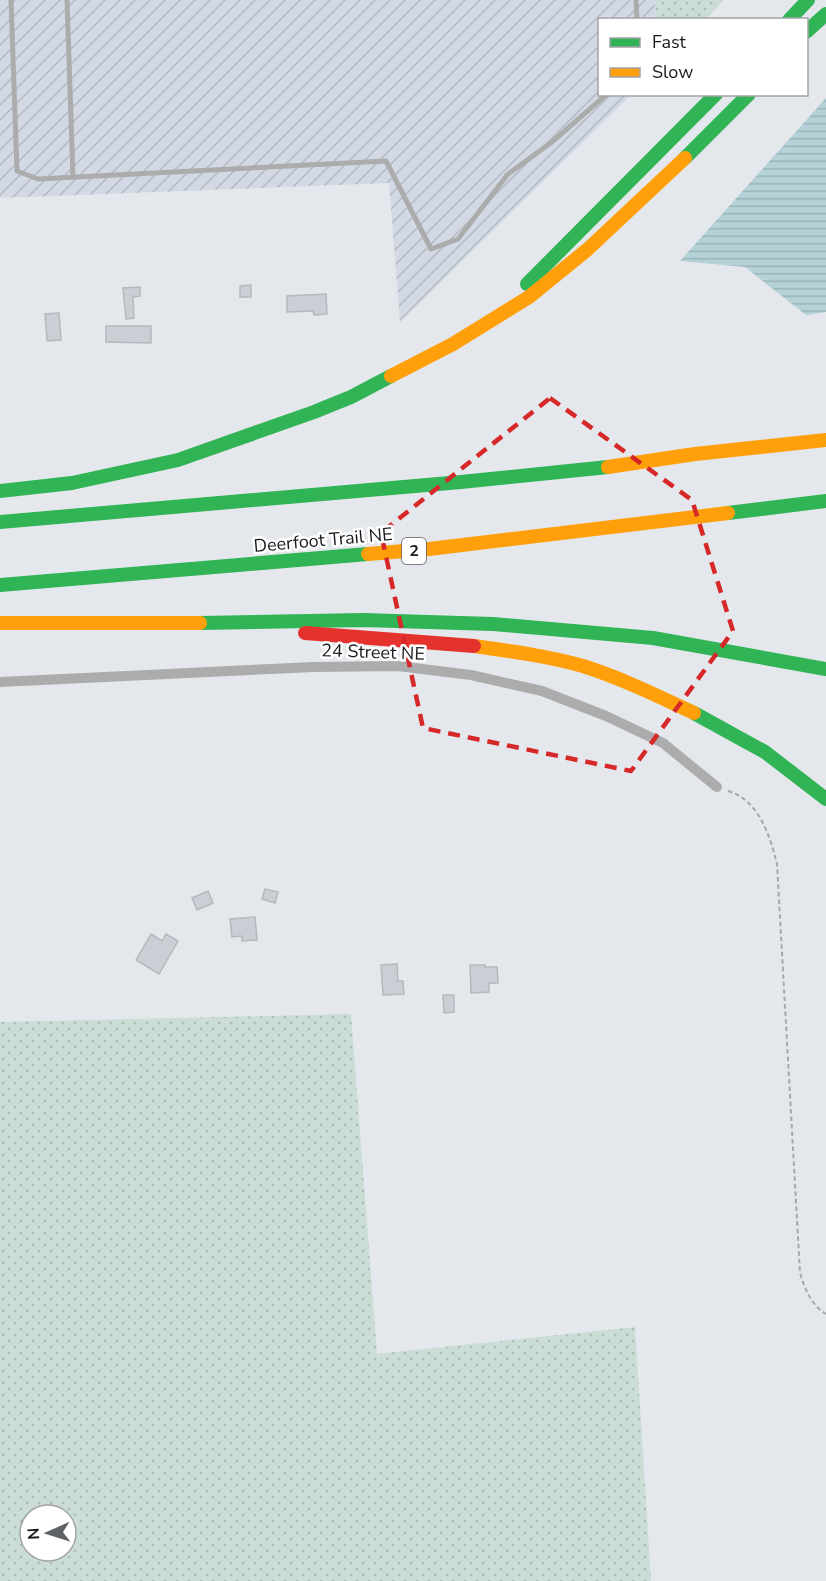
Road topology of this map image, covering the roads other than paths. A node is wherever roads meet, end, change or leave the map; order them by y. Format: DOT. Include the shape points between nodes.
graph roads {
  1 [pos="11,0"];
  2 [pos="68,0"];
  3 [pos="636,0"];
  4 [pos="808,0"];
  5 [pos="826,14"];
  6 [pos="637,18"];
  7 [pos="791,18"];
  8 [pos="808,31"];
  9 [pos="605,96"];
  10 [pos="714,96"];
  11 [pos="747,96"];
  12 [pos="74,177"];
  13 [pos="453,344"];
  14 [pos="826,440"];
  15 [pos="0,491"];
  16 [pos="826,501"];
  17 [pos="0,522"];
  18 [pos="0,585"];
  19 [pos="0,623"];
  20 [pos="153,624"];
  21 [pos="826,669"];
  22 [pos="0,682"];
  23 [pos="717,787"];
  24 [pos="826,799"];
  1 -- 12 [label="lane" via="17,171 38,179"];
  2 -- 12 [label="lane"];
  3 -- 6 [label="lane"];
  4 -- 7 [label="highway"];
  5 -- 8 [label="highway"];
  9 -- 12 [label="lane" via="508,174 458,239 431,249 386,161"];
  10 -- 13 [label="highway" via="533,278"];
  11 -- 13 [label="highway" via="588,249 529,297"];
  13 -- 15 [label="highway" via="323,408 178,460 72,483"];
  14 -- 17 [label="highway" via="461,483"];
  16 -- 18 [label="highway, Deerfoot Trail NE / 2" via="429,549"];
  19 -- 20 [label="highway"];
  20 -- 21 [label="highway" via="363,620 493,624 653,638"];
  20 -- 24 [label="highway" via="456,644 572,664 611,676 709,719 778,760"];
  22 -- 23 [label="street, 24 Street NE" via="314,667 398,666 471,675 542,691 616,720 663,743"];
}
